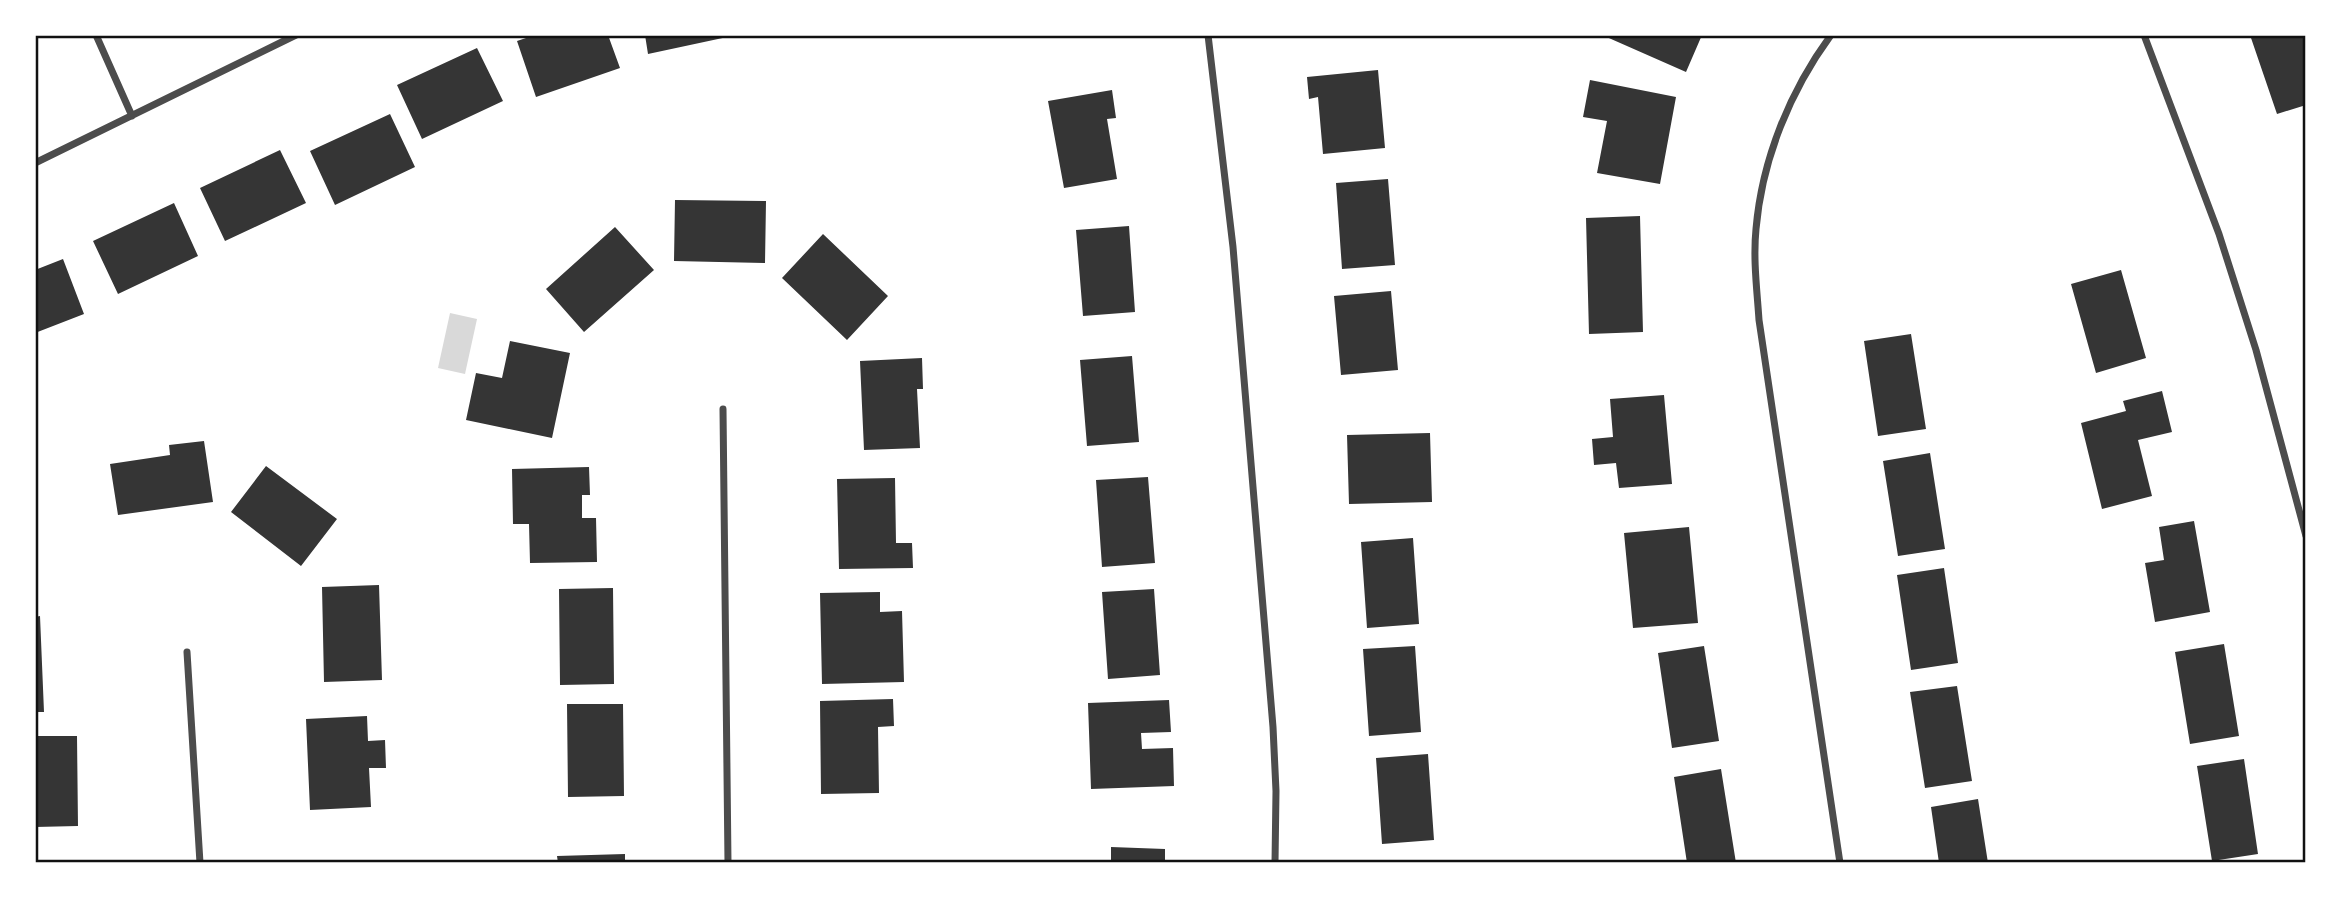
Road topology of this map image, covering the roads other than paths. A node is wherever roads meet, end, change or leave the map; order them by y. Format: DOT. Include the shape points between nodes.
graph roads {
  1 [pos="96,35"];
  2 [pos="296,35"];
  3 [pos="1208,35"];
  4 [pos="1831,35"];
  5 [pos="2144,35"];
  6 [pos="132,116"];
  7 [pos="35,163"];
  8 [pos="723,410"];
  9 [pos="2306,536"];
  10 [pos="187,652"];
  11 [pos="200,863"];
  12 [pos="728,863"];
  13 [pos="1275,863"];
  14 [pos="1840,863"];
  1 -- 6 [label="street"];
  2 -- 6 [label="street"];
  3 -- 13 [label="street" via="1233,247 1273,727"];
  4 -- 14 [label="street" via="1813,59 1778,135 1761,192 1755,277"];
  5 -- 9 [label="street" via="2244,311"];
  6 -- 7 [label="street"];
  8 -- 12 [label="street"];
  10 -- 11 [label="street"];
}
